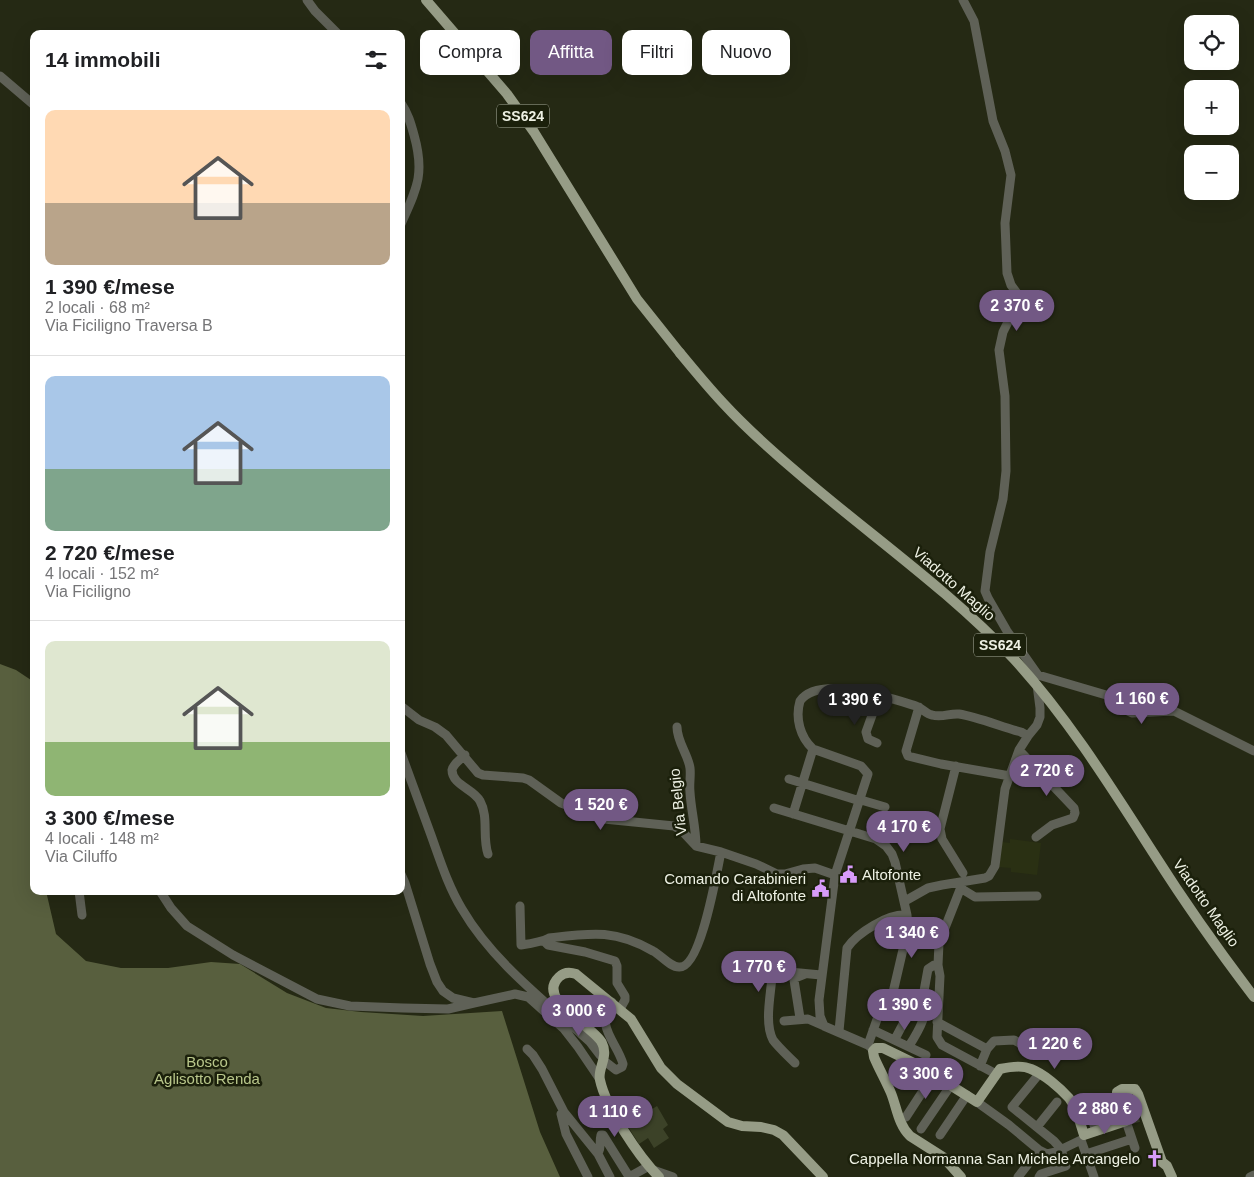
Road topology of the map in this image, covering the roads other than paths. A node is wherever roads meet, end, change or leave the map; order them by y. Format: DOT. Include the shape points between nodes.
graph roads {
  1 [pos="307,0"];
  2 [pos="426,0"];
  3 [pos="963,0"];
  4 [pos="334,30"];
  5 [pos="0,76"];
  6 [pos="30,102"];
  7 [pos="405,112"];
  8 [pos="405,215"];
  9 [pos="1038,675"];
  10 [pos="879,696"];
  11 [pos="918,707"];
  12 [pos="405,709"];
  13 [pos="677,727"];
  14 [pos="1028,736"];
  15 [pos="877,743"];
  16 [pos="813,749"];
  17 [pos="1020,750"];
  18 [pos="1254,751"];
  19 [pos="465,755"];
  20 [pos="405,764"];
  21 [pos="956,766"];
  22 [pos="1010,776"];
  23 [pos="789,780"];
  24 [pos="802,783"];
  25 [pos="860,800"];
  26 [pos="885,807"];
  27 [pos="774,808"];
  28 [pos="793,814"];
  29 [pos="851,832"];
  30 [pos="1036,837"];
  31 [pos="696,846"];
  32 [pos="721,852"];
  33 [pos="488,854"];
  34 [pos="835,875"];
  35 [pos="964,881"];
  36 [pos="405,886"];
  37 [pos="80,895"];
  38 [pos="162,895"];
  39 [pos="1037,896"];
  40 [pos="905,901"];
  41 [pos="520,906"];
  42 [pos="82,915"];
  43 [pos="907,915"];
  44 [pos="544,942"];
  45 [pos="938,965"];
  46 [pos="805,974"];
  47 [pos="821,975"];
  48 [pos="922,995"];
  49 [pos="1254,997"];
  50 [pos="904,1000"];
  51 [pos="891,1001"];
  52 [pos="612,1002"];
  53 [pos="474,1003"];
  54 [pos="620,1009"];
  55 [pos="800,1018"];
  56 [pos="784,1021"];
  57 [pos="937,1022"];
  58 [pos="824,1026"];
  59 [pos="874,1030"];
  60 [pos="839,1031"];
  61 [pos="895,1039"];
  62 [pos="909,1046"];
  63 [pos="871,1047"];
  64 [pos="526,1049"];
  65 [pos="987,1049"];
  66 [pos="1032,1050"];
  67 [pos="600,1055"];
  68 [pos="926,1055"];
  69 [pos="607,1063"];
  70 [pos="795,1064"];
  71 [pos="980,1066"];
  72 [pos="934,1074"];
  73 [pos="996,1074"];
  74 [pos="1039,1074"];
  75 [pos="599,1078"];
  76 [pos="951,1085"];
  77 [pos="967,1095"];
  78 [pos="977,1102"];
  79 [pos="1057,1102"];
  80 [pos="1119,1103"];
  81 [pos="564,1112"];
  82 [pos="906,1117"];
  83 [pos="1128,1121"];
  84 [pos="1037,1127"];
  85 [pos="921,1130"];
  86 [pos="1096,1131"];
  87 [pos="940,1135"];
  88 [pos="1082,1137"];
  89 [pos="1060,1149"];
  90 [pos="1038,1150"];
  91 [pos="598,1154"];
  92 [pos="1086,1154"];
  93 [pos="654,1171"];
  94 [pos="1254,1175"];
  95 [pos="588,1177"];
  96 [pos="610,1177"];
  97 [pos="673,1177"];
  98 [pos="823,1177"];
  99 [pos="961,1177"];
  100 [pos="1018,1177"];
  101 [pos="1038,1177"];
  102 [pos="1094,1177"];
  103 [pos="1172,1177"];
  104 [pos="1250,1177"];
  1 -- 4 [label="street"];
  2 -- 49 [label="main road, Viadotto Maglio / SS624, bridge" via="507,94 539,139 637,299 723,403 806,480 930,580 1014,660 1076,737"];
  3 -- 9 [label="street" via="974,21 993,121 1010,175 1005,223 1007,273 1022,300 1022,305 1011,316 1003,332 999,350 1005,396 1006,471 990,552 986,593 1007,631"];
  5 -- 6 [label="street"];
  7 -- 8 [label="street" via="420,155 418,185"];
  9 -- 14 [label="street" via="1040,717"];
  9 -- 18 [label="street" via="1113,697 1132,713 1174,711"];
  10 -- 11 [label="street"];
  10 -- 15 [label="street" via="866,732 868,739"];
  10 -- 16 [label="street" via="844,689 805,695 798,706 799,717 802,736"];
  11 -- 14 [label="street" via="930,715 958,714"];
  11 -- 21 [label="street" via="906,754"];
  12 -- 19 [label="street" via="446,735"];
  13 -- 31 [label="street, Via Belgio" via="690,767 689,789"];
  14 -- 17 [label="street"];
  16 -- 24 [label="street"];
  16 -- 25 [label="street" via="862,766 868,777"];
  17 -- 22 [label="street"];
  17 -- 30 [label="street" via="1074,808 1075,813 1074,818 1052,825"];
  19 -- 31 [label="street" via="483,775 529,780 560,803 604,819 674,826"];
  19 -- 33 [label="street" via="452,771 482,806"];
  20 -- 67 [label="street" via="442,867 471,923 516,976 590,1042"];
  21 -- 22 [label="street"];
  21 -- 35 [label="street" via="940,829"];
  22 -- 35 [label="street" via="1005,789 995,866 989,876"];
  23 -- 24 [label="street"];
  24 -- 25 [label="street"];
  24 -- 28 [label="street"];
  25 -- 26 [label="street"];
  25 -- 29 [label="street"];
  27 -- 28 [label="street"];
  28 -- 29 [label="street"];
  29 -- 34 [label="street"];
  29 -- 40 [label="street" via="876,839 886,846 892,854"];
  31 -- 32 [label="street"];
  32 -- 34 [label="street" via="777,874 815,868"];
  32 -- 44 [label="street" via="705,924 696,949 683,966 676,967 634,941 603,933 549,938"];
  34 -- 47 [label="street"];
  35 -- 39 [label="street" via="975,897"];
  35 -- 40 [label="street" via="928,888"];
  35 -- 45 [label="street" via="939,943"];
  36 -- 53 [label="street" via="437,982 452,998"];
  37 -- 42 [label="street"];
  38 -- 53 [label="street" via="187,926 233,955 317,999 350,1006 412,1009 448,1009"];
  40 -- 43 [label="street"];
  41 -- 44 [label="street" via="521,944"];
  43 -- 51 [label="street" via="908,928"];
  43 -- 60 [label="street" via="893,916 858,935 847,948"];
  44 -- 54 [label="street" via="615,961 617,983 625,996"];
  45 -- 48 [label="street" via="928,969"];
  45 -- 57 [label="street"];
  46 -- 47 [label="street"];
  46 -- 55 [label="street" via="794,980"];
  46 -- 70 [label="street" via="775,971 772,976 770,1034"];
  47 -- 58 [label="street" via="819,1000"];
  48 -- 50 [label="street"];
  48 -- 62 [label="street" via="925,1000 923,1018"];
  50 -- 51 [label="street"];
  50 -- 61 [label="street" via="904,1022"];
  51 -- 59 [label="street" via="880,1008"];
  52 -- 54 [label="main road"];
  52 -- 69 [label="street" via="606,1009 605,1022 623,1064 616,1070"];
  52 -- 75 [label="main road" via="570,972 559,977 555,984 556,999 604,1045"];
  53 -- 75 [label="street" via="515,994 528,997 564,1029"];
  54 -- 98 [label="main road" via="638,1027 661,1068 677,1084 728,1122 768,1128 783,1135"];
  55 -- 56 [label="street"];
  55 -- 58 [label="street"];
  57 -- 65 [label="street"];
  57 -- 71 [label="street" via="940,1042"];
  58 -- 60 [label="street"];
  59 -- 61 [label="street"];
  59 -- 63 [label="street"];
  60 -- 63 [label="street"];
  61 -- 62 [label="street"];
  62 -- 68 [label="street"];
  63 -- 72 [label="main road" via="883,1048"];
  63 -- 99 [label="main road" via="906,1132 943,1157"];
  64 -- 81 [label="street" via="533,1055"];
  65 -- 66 [label="street" via="994,1041 1014,1040"];
  65 -- 71 [label="street"];
  71 -- 73 [label="street"];
  72 -- 76 [label="main road"];
  72 -- 82 [label="street"];
  73 -- 74 [label="main road" via="1000,1069 1023,1067"];
  73 -- 78 [label="main road"];
  74 -- 84 [label="street" via="1012,1107"];
  74 -- 88 [label="main road" via="1069,1099 1078,1116"];
  75 -- 93 [label="main road" via="614,1113"];
  76 -- 77 [label="main road"];
  76 -- 85 [label="street"];
  77 -- 78 [label="main road"];
  77 -- 87 [label="street"];
  78 -- 90 [label="street"];
  79 -- 84 [label="street"];
  80 -- 83 [label="main road"];
  80 -- 86 [label="street" via="1090,1113"];
  80 -- 103 [label="main road" via="1119,1090 1133,1088 1138,1094 1162,1162"];
  81 -- 91 [label="street"];
  81 -- 95 [label="street" via="561,1114 566,1134"];
  83 -- 86 [label="main road"];
  83 -- 92 [label="street" via="1133,1143"];
  84 -- 89 [label="street"];
  86 -- 88 [label="main road"];
  88 -- 89 [label="street"];
  88 -- 92 [label="street"];
  89 -- 90 [label="street" via="1052,1154"];
  89 -- 101 [label="street" via="1066,1166"];
  90 -- 100 [label="street"];
  91 -- 93 [label="street" via="603,1135 628,1175"];
  91 -- 96 [label="street"];
  92 -- 102 [label="street"];
  93 -- 97 [label="street"];
  94 -- 104 [label="street"];
}
